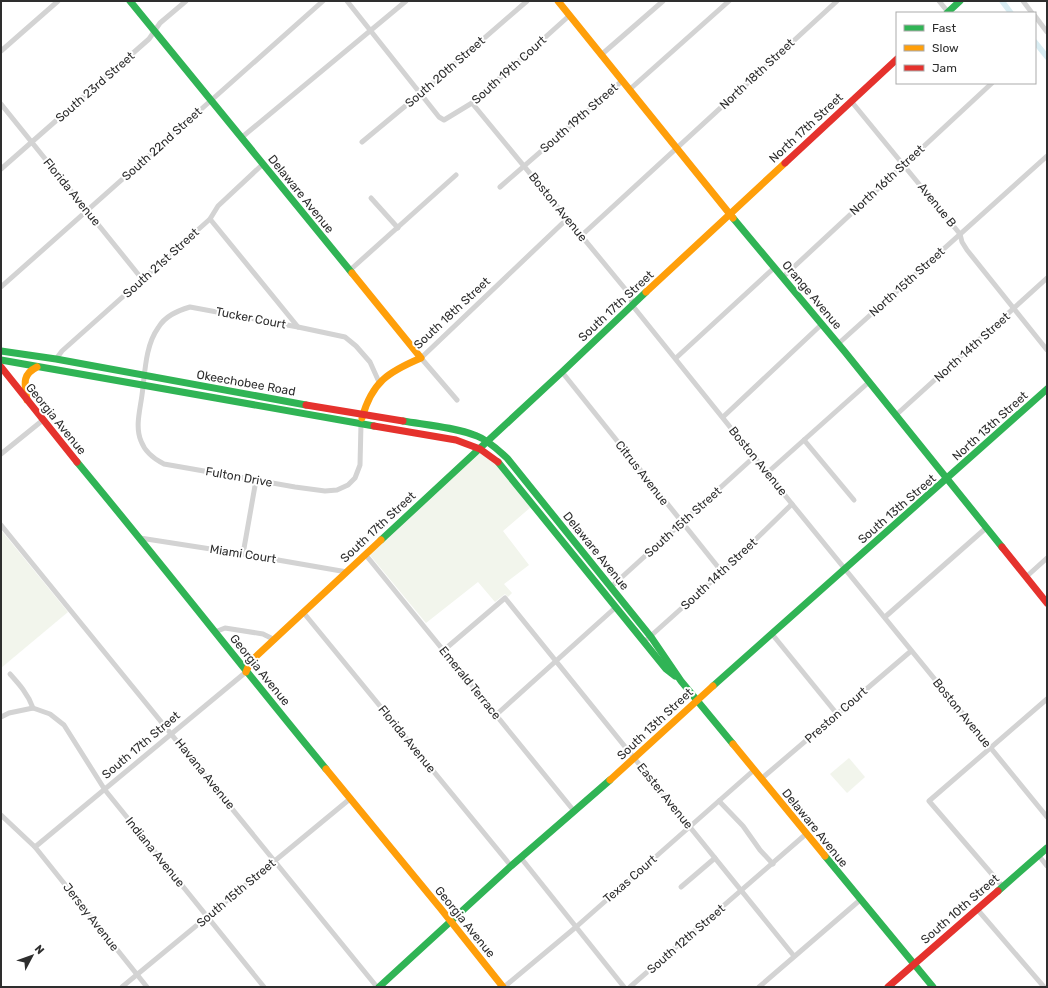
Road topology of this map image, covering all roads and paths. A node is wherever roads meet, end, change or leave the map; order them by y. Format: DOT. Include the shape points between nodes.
graph roads {
  1 [pos="58,1"];
  2 [pos="130,1"];
  3 [pos="186,1"];
  4 [pos="323,1"];
  5 [pos="347,1"];
  6 [pos="406,1"];
  7 [pos="527,1"];
  8 [pos="558,1"];
  9 [pos="662,1"];
  10 [pos="729,1"];
  11 [pos="837,1"];
  12 [pos="939,1"];
  13 [pos="960,1"];
  14 [pos="1023,1"];
  15 [pos="947,12"];
  16 [pos="1031,12"];
  17 [pos="570,15"];
  18 [pos="1036,17"];
  19 [pos="156,32"];
  20 [pos="370,32"];
  21 [pos="1047,32"];
  22 [pos="1,51"];
  23 [pos="601,55"];
  24 [pos="896,60"];
  25 [pos="622,81"];
  26 [pos="991,84"];
  27 [pos="629,90"];
  28 [pos="421,94"];
  29 [pos="211,100"];
  30 [pos="851,101"];
  31 [pos="472,103"];
  32 [pos="1,104"];
  33 [pos="241,138"];
  34 [pos="32,142"];
  35 [pos="362,142"];
  36 [pos="678,149"];
  37 [pos="1047,156"];
  38 [pos="262,164"];
  39 [pos="904,164"];
  40 [pos="524,166"];
  41 [pos="1,169"];
  42 [pos="456,176"];
  43 [pos="500,187"];
  44 [pos="371,198"];
  45 [pos="87,211"];
  46 [pos="730,214"];
  47 [pos="568,218"];
  48 [pos="210,219"];
  49 [pos="398,228"];
  50 [pos="960,234"];
  51 [pos="582,235"];
  52 [pos="775,267"];
  53 [pos="349,271"];
  54 [pos="783,277"];
  55 [pos="1047,278"];
  56 [pos="142,279"];
  57 [pos="1,288"];
  58 [pos="632,305"];
  59 [pos="1013,309"];
  60 [pos="822,324"];
  61 [pos="298,327"];
  62 [pos="838,344"];
  63 [pos="1047,350"];
  64 [pos="1,351"];
  65 [pos="421,358"];
  66 [pos="676,358"];
  67 [pos="56,359"];
  68 [pos="1,360"];
  69 [pos="1,367"];
  70 [pos="37,367"];
  71 [pos="562,372"];
  72 [pos="143,376"];
  73 [pos="378,382"];
  74 [pos="869,382"];
  75 [pos="144,386"];
  76 [pos="1047,390"];
  77 [pos="27,400"];
  78 [pos="457,400"];
  79 [pos="363,414"];
  80 [pos="896,415"];
  81 [pos="723,417"];
  82 [pos="43,420"];
  83 [pos="361,424"];
  84 [pos="486,440"];
  85 [pos="804,440"];
  86 [pos="479,447"];
  87 [pos="1,454"];
  88 [pos="754,457"];
  89 [pos="767,473"];
  90 [pos="947,479"];
  91 [pos="256,480"];
  92 [pos="854,500"];
  93 [pos="792,504"];
  94 [pos="682,523"];
  95 [pos="1,525"];
  96 [pos="986,528"];
  97 [pos="140,538"];
  98 [pos="243,554"];
  99 [pos="365,554"];
  100 [pos="1047,558"];
  101 [pos="845,569"];
  102 [pos="347,572"];
  103 [pos="722,572"];
  104 [pos="1026,577"];
  105 [pos="611,587"];
  106 [pos="1047,604"];
  107 [pos="616,607"];
  108 [pos="304,612"];
  109 [pos="885,617"];
  110 [pos="215,632"];
  111 [pos="772,634"];
  112 [pos="651,637"];
  113 [pos="275,640"];
  114 [pos="644,642"];
  115 [pos="444,650"];
  116 [pos="911,651"];
  117 [pos="556,660"];
  118 [pos="246,672"];
  119 [pos="10,674"];
  120 [pos="682,681"];
  121 [pos="1047,699"];
  122 [pos="697,700"];
  123 [pos="33,708"];
  124 [pos="838,714"];
  125 [pos="496,715"];
  126 [pos="1,717"];
  127 [pos="172,734"];
  128 [pos="990,748"];
  129 [pos="634,758"];
  130 [pos="754,770"];
  131 [pos="761,779"];
  132 [pos="105,790"];
  133 [pos="351,798"];
  134 [pos="719,801"];
  135 [pos="574,811"];
  136 [pos="1,815"];
  137 [pos="1047,817"];
  138 [pos="690,826"];
  139 [pos="806,834"];
  140 [pos="35,847"];
  141 [pos="1047,848"];
  142 [pos="1039,856"];
  143 [pos="520,858"];
  144 [pos="715,858"];
  145 [pos="275,861"];
  146 [pos="773,864"];
  147 [pos="511,866"];
  148 [pos="1047,866"];
  149 [pos="681,887"];
  150 [pos="1003,887"];
  151 [pos="742,891"];
  152 [pos="860,900"];
  153 [pos="977,909"];
  154 [pos="207,917"];
  155 [pos="450,921"];
  156 [pos="576,927"];
  157 [pos="794,956"];
  158 [pos="914,965"];
  159 [pos="137,975"];
  160 [pos="122,987"];
  161 [pos="147,987"];
  162 [pos="264,987"];
  163 [pos="378,987"];
  164 [pos="504,987"];
  165 [pos="624,987"];
  166 [pos="630,987"];
  167 [pos="759,987"];
  168 [pos="888,987"];
  169 [pos="933,987"];
  170 [pos="1044,987"];
  1 -- 22 [label="street"];
  2 -- 19 [label="street, Delaware Avenue"];
  3 -- 19 [label="street, South 23rd Street" via="160,23"];
  4 -- 29 [label="street, South 22nd Street"];
  5 -- 20 [label="street"];
  6 -- 20 [label="street"];
  7 -- 28 [label="street, South 20th Street"];
  8 -- 17 [label="street, Orange Avenue"];
  9 -- 23 [label="street"];
  10 -- 27 [label="street"];
  11 -- 36 [label="street, North 18th Street"];
  12 -- 15 [label="street"];
  13 -- 15 [label="street"];
  14 -- 16 [label="street"];
  17 -- 23 [label="street, Orange Avenue"];
  17 -- 31 [label="street, South 19th Court"];
  18 -- 21 [label="street"];
  19 -- 29 [label="street, Delaware Avenue"];
  19 -- 34 [label="street, South 23rd Street"];
  20 -- 28 [label="street"];
  20 -- 33 [label="street"];
  23 -- 25 [label="street, Orange Avenue"];
  24 -- 30 [label="street, North 17th Street"];
  25 -- 27 [label="street, Orange Avenue"];
  25 -- 40 [label="street, South 19th Street"];
  26 -- 39 [label="street, North 16th Street"];
  27 -- 36 [label="street, Orange Avenue"];
  28 -- 31 [label="street, South 19th Court" via="444,120"];
  28 -- 35 [label="street, South 20th Street"];
  29 -- 33 [label="street, Delaware Avenue"];
  29 -- 45 [label="street, South 22nd Street"];
  30 -- 39 [label="street, Avenue B"];
  30 -- 46 [label="street, North 17th Street"];
  31 -- 40 [label="street, Boston Avenue"];
  32 -- 34 [label="street, Florida Avenue"];
  33 -- 38 [label="street, Delaware Avenue"];
  34 -- 41 [label="street, South 23rd Street"];
  34 -- 45 [label="street, Florida Avenue"];
  36 -- 46 [label="street, Orange Avenue"];
  36 -- 51 [label="street"];
  37 -- 50 [label="street, North 15th Street"];
  38 -- 48 [label="street, South 21st Street" via="218,206"];
  38 -- 53 [label="street, Delaware Avenue"];
  39 -- 50 [label="street, Avenue B"];
  39 -- 54 [label="street, North 16th Street"];
  40 -- 43 [label="street, South 19th Street"];
  40 -- 47 [label="street, Boston Avenue"];
  42 -- 49 [label="street"];
  44 -- 49 [label="street"];
  45 -- 56 [label="street, Florida Avenue"];
  45 -- 57 [label="street, South 22nd Street"];
  46 -- 52 [label="street, Orange Avenue"];
  46 -- 58 [label="street, South 17th Street"];
  47 -- 51 [label="street, Boston Avenue"];
  47 -- 65 [label="street, South 18th Street"];
  48 -- 56 [label="street, South 21st Street"];
  48 -- 61 [label="street"];
  49 -- 53 [label="street"];
  50 -- 59 [label="street, Avenue B" via="966,250"];
  50 -- 62 [label="street, North 15th Street"];
  51 -- 58 [label="street, Boston Avenue" via="631,296"];
  52 -- 54 [label="street, Orange Avenue"];
  52 -- 66 [label="street"];
  53 -- 65 [label="street, Delaware Avenue"];
  54 -- 60 [label="street, Orange Avenue"];
  55 -- 59 [label="street, North 14th Street"];
  56 -- 67 [label="street, South 21st Street"];
  58 -- 66 [label="street, Boston Avenue"];
  58 -- 71 [label="street, South 17th Street"];
  59 -- 63 [label="street, Avenue B"];
  59 -- 80 [label="street, North 14th Street"];
  60 -- 62 [label="street, Orange Avenue"];
  60 -- 81 [label="street"];
  61 -- 72 [label="street, Tucker Court" via="190,307 180,310 168,316 158,326 153,335"];
  61 -- 73 [label="street, Tucker Court" via="345,337 370,362"];
  62 -- 74 [label="street, Orange Avenue"];
  64 -- 67 [label="street, Okeechobee Road"];
  65 -- 73 [label="street, South 18th Street" via="396,369"];
  65 -- 78 [label="street, Delaware Avenue"];
  66 -- 81 [label="street, Boston Avenue"];
  67 -- 72 [label="street, Okeechobee Road"];
  68 -- 70 [label="street, Okeechobee Road"];
  69 -- 77 [label="street, Georgia Avenue"];
  70 -- 75 [label="street, Okeechobee Road"];
  70 -- 77 [label="street" via="26,373"];
  71 -- 84 [label="street, South 17th Street"];
  71 -- 94 [label="street, Citrus Avenue"];
  72 -- 75 [label="street, Fulton Drive"];
  72 -- 79 [label="street, Okeechobee Road"];
  73 -- 79 [label="street, South 18th Street"];
  74 -- 80 [label="street, Orange Avenue"];
  74 -- 85 [label="street"];
  75 -- 83 [label="street, Okeechobee Road"];
  75 -- 91 [label="street, Fulton Drive" via="138,430 144,448 154,459 164,464"];
  76 -- 90 [label="street, North 13th Street"];
  77 -- 82 [label="street, Georgia Avenue"];
  79 -- 83 [label="street, South 18th Street"];
  79 -- 84 [label="street, Okeechobee Road" via="455,430"];
  80 -- 90 [label="street, Orange Avenue"];
  81 -- 88 [label="street, Boston Avenue"];
  82 -- 87 [label="street"];
  82 -- 97 [label="street, Georgia Avenue"];
  83 -- 86 [label="street, Okeechobee Road" via="456,440"];
  83 -- 91 [label="street, Fulton Drive" via="360,465 355,478 348,485 337,490 324,491"];
  84 -- 86 [label="street, South 17th Street"];
  84 -- 105 [label="street, Delaware Avenue" via="507,458"];
  85 -- 89 [label="street"];
  85 -- 92 [label="street"];
  86 -- 99 [label="street, South 17th Street"];
  86 -- 107 [label="street, Delaware Avenue" via="501,465"];
  88 -- 89 [label="street, Boston Avenue"];
  88 -- 94 [label="street, South 15th Street"];
  89 -- 93 [label="street, Boston Avenue"];
  90 -- 96 [label="street, Orange Avenue"];
  90 -- 101 [label="street, South 13th Street"];
  91 -- 98 [label="street"];
  93 -- 101 [label="street, Boston Avenue"];
  93 -- 103 [label="street, South 14th Street"];
  94 -- 103 [label="street, Citrus Avenue"];
  94 -- 105 [label="street, South 15th Street"];
  95 -- 127 [label="street, Havana Avenue"];
  96 -- 104 [label="street, Orange Avenue"];
  96 -- 109 [label="street"];
  97 -- 98 [label="street, Miami Court"];
  97 -- 110 [label="street, Georgia Avenue"];
  98 -- 102 [label="street, Miami Court"];
  99 -- 102 [label="street, South 17th Street"];
  99 -- 115 [label="street, Emerald Terrace"];
  100 -- 104 [label="street"];
  101 -- 109 [label="street, Boston Avenue"];
  101 -- 111 [label="street, South 13th Street"];
  102 -- 108 [label="street, South 17th Street"];
  103 -- 112 [label="street, South 14th Street"];
  104 -- 106 [label="street, Orange Avenue"];
  105 -- 112 [label="street, Delaware Avenue"];
  107 -- 114 [label="street, Delaware Avenue"];
  107 -- 117 [label="street"];
  108 -- 113 [label="street, South 17th Street"];
  108 -- 147 [label="street, Florida Avenue"];
  109 -- 116 [label="street, Boston Avenue"];
  110 -- 113 [label="street" via="225,628 263,634"];
  110 -- 118 [label="street, Georgia Avenue"];
  111 -- 122 [label="street, South 13th Street"];
  111 -- 124 [label="street"];
  112 -- 114 [label="street, South 14th Street"];
  112 -- 120 [label="street, Delaware Avenue"];
  113 -- 118 [label="street, South 17th Street" via="250,662"];
  114 -- 120 [label="street, Delaware Avenue" via="666,669"];
  115 -- 117 [label="street, Easter Avenue" via="505,598"];
  115 -- 125 [label="street, Emerald Terrace"];
  116 -- 124 [label="street, Preston Court"];
  116 -- 128 [label="street, Boston Avenue"];
  117 -- 125 [label="street"];
  117 -- 129 [label="street, Easter Avenue"];
  118 -- 127 [label="street, South 17th Street"];
  118 -- 133 [label="street, Georgia Avenue"];
  119 -- 123 [label="street" via="23,689"];
  120 -- 122 [label="street, Delaware Avenue"];
  121 -- 128 [label="street"];
  122 -- 129 [label="street, South 13th Street"];
  122 -- 130 [label="street, Delaware Avenue"];
  123 -- 126 [label="street"];
  123 -- 132 [label="street, Indiana Avenue" via="50,714 64,725"];
  124 -- 131 [label="street, Preston Court"];
  125 -- 135 [label="street, Emerald Terrace"];
  127 -- 132 [label="street, South 17th Street"];
  127 -- 145 [label="street, Havana Avenue"];
  128 -- 137 [label="street, Boston Avenue"];
  128 -- 150 [label="street" via="929,801"];
  129 -- 135 [label="street, South 13th Street"];
  129 -- 138 [label="street, Easter Avenue"];
  130 -- 131 [label="street, Delaware Avenue"];
  130 -- 134 [label="street, Texas Court"];
  131 -- 139 [label="street, Delaware Avenue"];
  132 -- 140 [label="street, South 17th Street"];
  132 -- 154 [label="street, Indiana Avenue"];
  133 -- 145 [label="street, South 15th Street"];
  133 -- 155 [label="street, Georgia Avenue"];
  134 -- 138 [label="street, Texas Court"];
  134 -- 146 [label="street"];
  135 -- 143 [label="street, South 13th Street"];
  136 -- 140 [label="street, Jersey Avenue"];
  138 -- 144 [label="street, Easter Avenue"];
  138 -- 156 [label="street, Texas Court"];
  139 -- 146 [label="street, South 12th Street"];
  139 -- 152 [label="street, Delaware Avenue"];
  140 -- 159 [label="street, Jersey Avenue"];
  141 -- 142 [label="street, South 10th Street"];
  142 -- 148 [label="street"];
  142 -- 150 [label="street, South 10th Street"];
  143 -- 147 [label="street, South 13th Street"];
  143 -- 156 [label="street"];
  144 -- 149 [label="street"];
  144 -- 151 [label="street, Easter Avenue"];
  145 -- 154 [label="street, South 15th Street"];
  145 -- 163 [label="street, Havana Avenue"];
  146 -- 151 [label="street, South 12th Street"];
  147 -- 155 [label="street, South 13th Street"];
  150 -- 153 [label="street, South 10th Street"];
  151 -- 157 [label="street, Easter Avenue"];
  151 -- 166 [label="street, South 12th Street"];
  152 -- 157 [label="street"];
  152 -- 158 [label="street, Delaware Avenue"];
  153 -- 158 [label="street, South 10th Street"];
  153 -- 170 [label="street"];
  154 -- 159 [label="street, South 15th Street"];
  154 -- 162 [label="street, Indiana Avenue"];
  155 -- 163 [label="street, South 13th Street"];
  155 -- 164 [label="street, Georgia Avenue"];
  156 -- 164 [label="street, Texas Court"];
  156 -- 165 [label="street"];
  157 -- 167 [label="street"];
  158 -- 168 [label="street, South 10th Street"];
  158 -- 169 [label="street, Delaware Avenue"];
  159 -- 160 [label="street, South 15th Street"];
  159 -- 161 [label="street, Jersey Avenue"];
}
